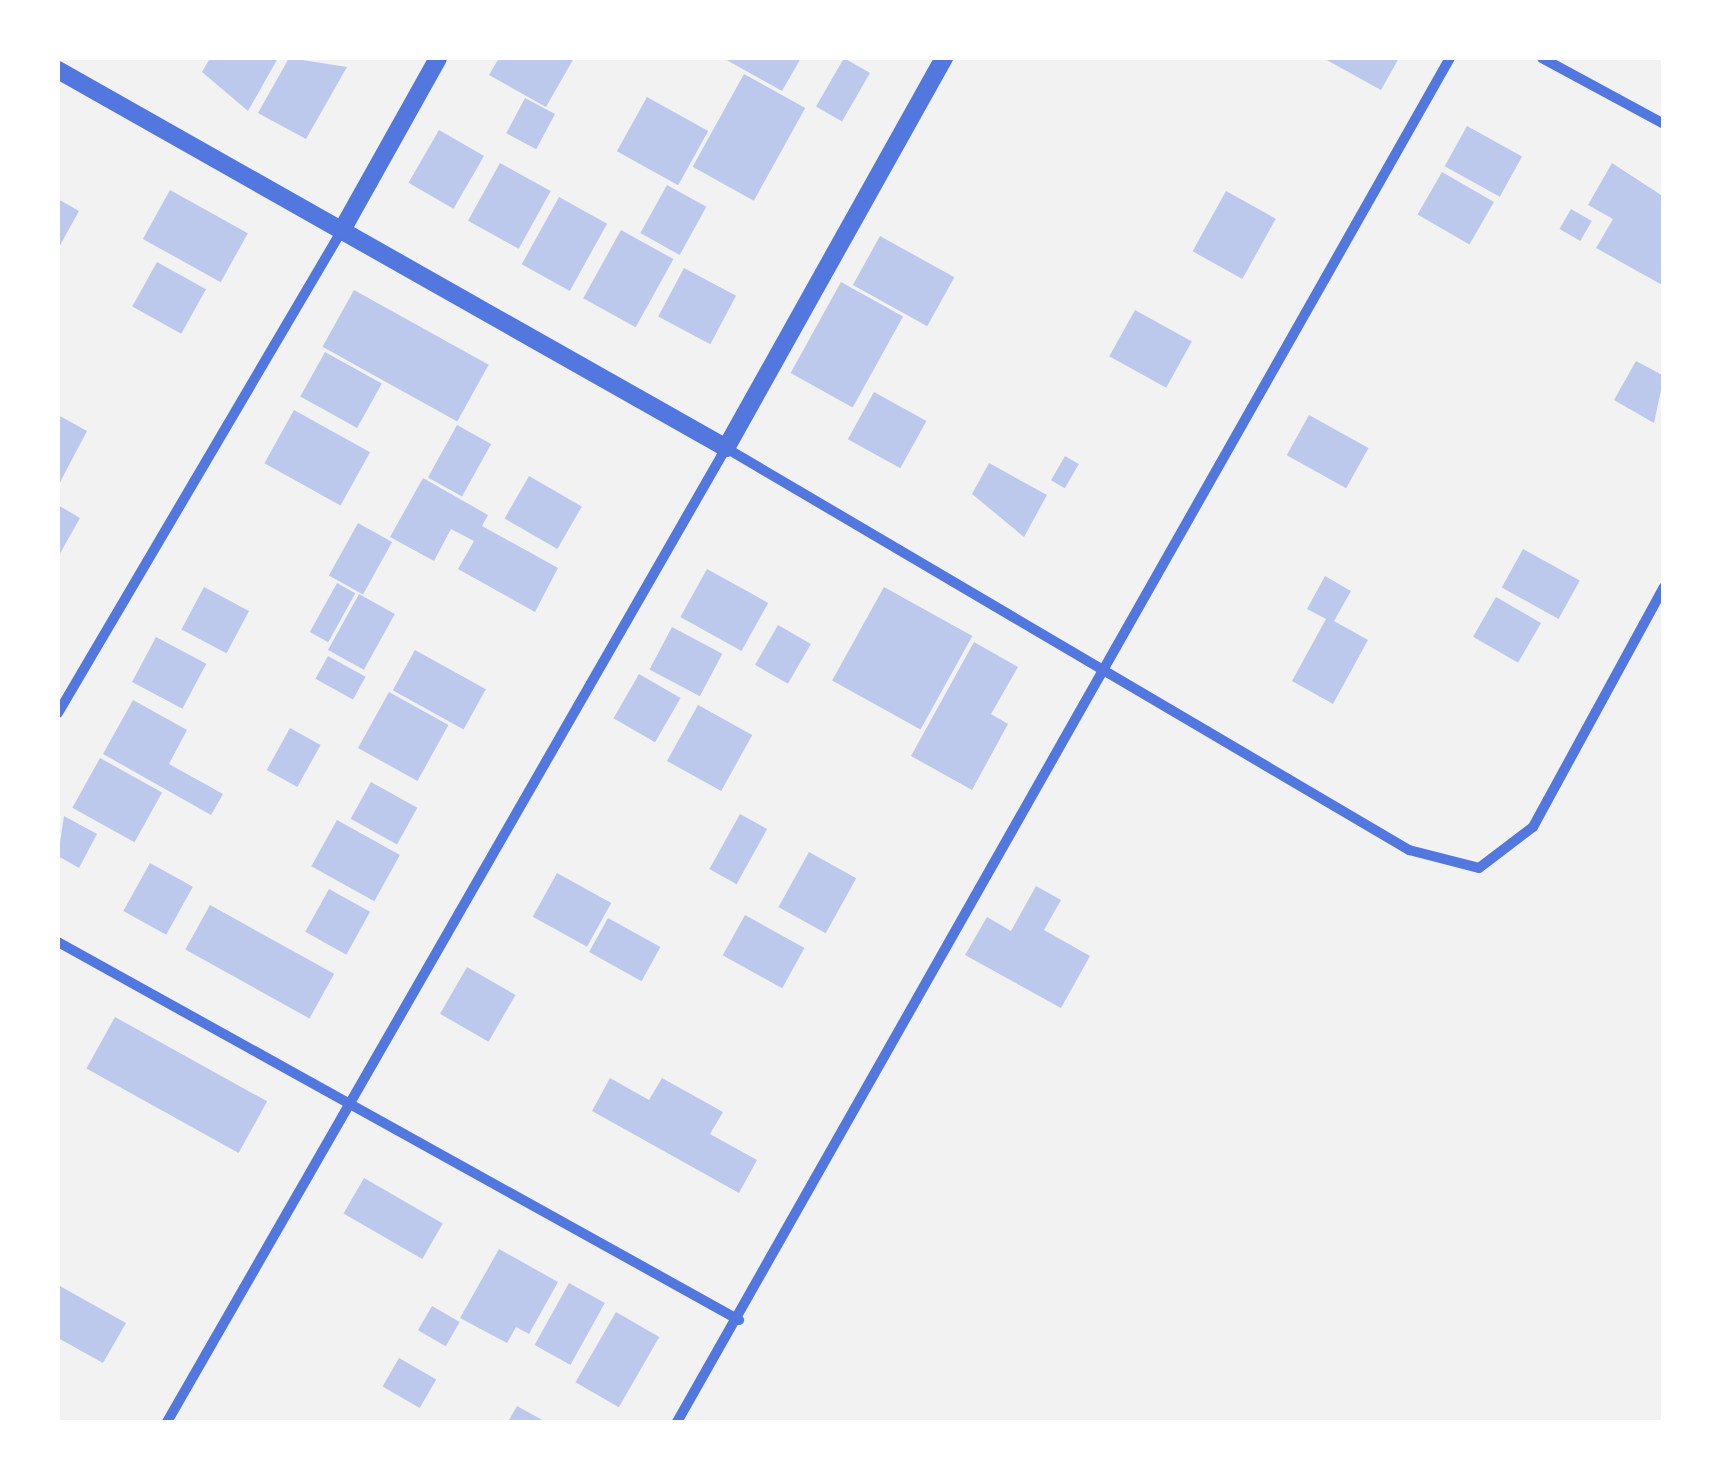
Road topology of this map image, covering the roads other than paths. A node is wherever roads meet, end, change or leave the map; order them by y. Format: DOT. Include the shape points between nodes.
graph roads {
  1 [pos="438,58"];
  2 [pos="944,58"];
  3 [pos="1450,58"];
  4 [pos="1542,58"];
  5 [pos="58,70"];
  6 [pos="1664,124"];
  7 [pos="342,230"];
  8 [pos="726,448"];
  9 [pos="1664,587"];
  10 [pos="1103,673"];
  11 [pos="58,713"];
  12 [pos="58,942"];
  13 [pos="349,1110"];
  14 [pos="739,1320"];
  15 [pos="167,1422"];
  16 [pos="676,1422"];
  1 -- 7 [label="street"];
  2 -- 8 [label="street"];
  3 -- 10 [label="street"];
  4 -- 6 [label="street"];
  5 -- 7 [label="street"];
  7 -- 8 [label="street"];
  7 -- 11 [label="street"];
  8 -- 10 [label="street"];
  8 -- 13 [label="street"];
  9 -- 10 [label="street" via="1533,827 1479,868 1409,850"];
  10 -- 14 [label="street"];
  12 -- 13 [label="street"];
  13 -- 14 [label="street"];
  13 -- 15 [label="street"];
  14 -- 16 [label="street"];
}
